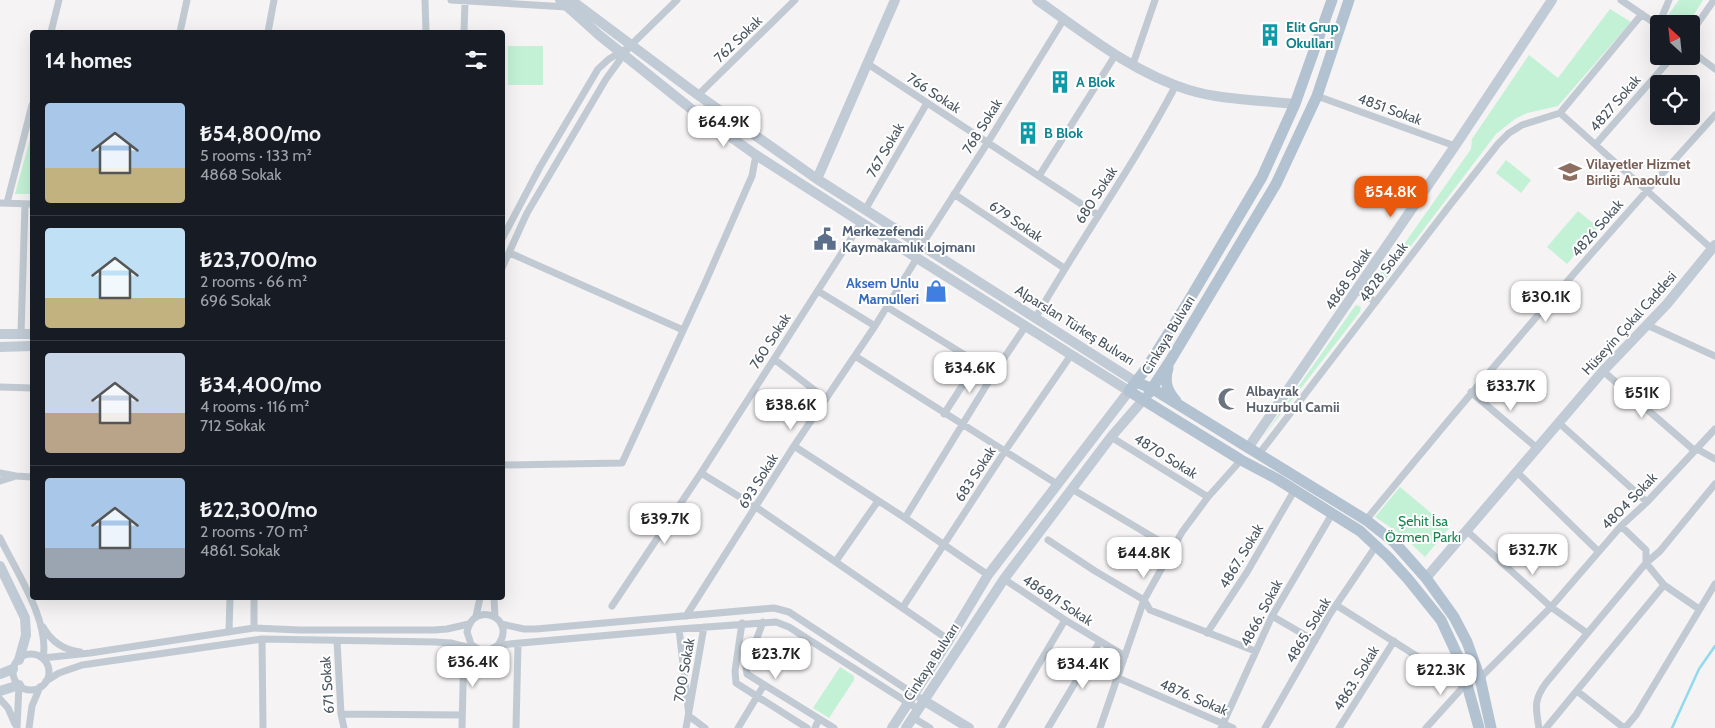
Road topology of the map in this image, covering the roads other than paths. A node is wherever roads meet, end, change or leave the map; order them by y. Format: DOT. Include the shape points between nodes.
graph roads {
  1 [pos="59,0"];
  2 [pos="187,0"];
  3 [pos="274,0"];
  4 [pos="424,0"];
  5 [pos="451,0"];
  6 [pos="677,0"];
  7 [pos="795,0"];
  8 [pos="895,0"];
  9 [pos="1037,0"];
  10 [pos="1155,0"];
  11 [pos="1332,0"];
  12 [pos="1350,0"];
  13 [pos="1552,0"];
  14 [pos="1635,0"];
  15 [pos="1668,0"];
  16 [pos="1714,0"];
  17 [pos="465,1"];
  18 [pos="566,2"];
  19 [pos="1624,2"];
  20 [pos="1642,14"];
  21 [pos="1663,15"];
  22 [pos="1064,19"];
  23 [pos="1650,19"];
  24 [pos="1700,20"];
  25 [pos="52,30"];
  26 [pos="180,30"];
  27 [pos="268,30"];
  28 [pos="426,30"];
  29 [pos="464,30"];
  30 [pos="625,50"];
  31 [pos="1116,54"];
  32 [pos="1700,58"];
  33 [pos="868,64"];
  34 [pos="1133,64"];
  35 [pos="1664,65"];
  36 [pos="1715,69"];
  37 [pos="1176,85"];
  38 [pos="698,95"];
  39 [pos="1316,96"];
  40 [pos="927,103"];
  41 [pos="1295,104"];
  42 [pos="30,112"];
  43 [pos="1560,113"];
  44 [pos="1715,115"];
  45 [pos="988,142"];
  46 [pos="1596,144"];
  47 [pos="1455,146"];
  48 [pos="756,154"];
  49 [pos="1039,176"];
  50 [pos="817,179"];
  51 [pos="1647,190"];
  52 [pos="954,194"];
  53 [pos="4,203"];
  54 [pos="29,204"];
  55 [pos="865,210"];
  56 [pos="1098,215"];
  57 [pos="861,223"];
  58 [pos="506,224"];
  59 [pos="921,246"];
  60 [pos="1713,247"];
  61 [pos="510,253"];
  62 [pos="917,258"];
  63 [pos="505,262"];
  64 [pos="1064,268"];
  65 [pos="1357,290"];
  66 [pos="818,291"];
  67 [pos="1376,302"];
  68 [pos="887,307"];
  69 [pos="1036,317"];
  70 [pos="1647,325"];
  71 [pos="875,326"];
  72 [pos="1025,327"];
  73 [pos="684,330"];
  74 [pos="0,334"];
  75 [pos="21,334"];
  76 [pos="30,334"];
  77 [pos="30,346"];
  78 [pos="0,347"];
  79 [pos="1071,355"];
  80 [pos="855,356"];
  81 [pos="1715,356"];
  82 [pos="774,360"];
  83 [pos="1170,361"];
  84 [pos="977,362"];
  85 [pos="1603,371"];
  86 [pos="994,373"];
  87 [pos="1133,386"];
  88 [pos="0,387"];
  89 [pos="30,388"];
  90 [pos="1153,389"];
  91 [pos="1471,392"];
  92 [pos="826,399"];
  93 [pos="1143,400"];
  94 [pos="1179,405"];
  95 [pos="944,414"];
  96 [pos="1559,422"];
  97 [pos="962,425"];
  98 [pos="1715,428"];
  99 [pos="1111,437"];
  100 [pos="794,446"];
  101 [pos="1248,448"];
  102 [pos="1537,448"];
  103 [pos="1696,450"];
  104 [pos="1005,451"];
  105 [pos="1259,454"];
  106 [pos="1241,460"];
  107 [pos="1715,460"];
  108 [pos="505,465"];
  109 [pos="1517,472"];
  110 [pos="0,473"];
  111 [pos="701,473"];
  112 [pos="16,476"];
  113 [pos="30,477"];
  114 [pos="0,481"];
  115 [pos="1057,484"];
  116 [pos="1715,484"];
  117 [pos="1072,489"];
  118 [pos="1294,491"];
  119 [pos="1208,497"];
  120 [pos="878,501"];
  121 [pos="1646,502"];
  122 [pos="756,507"];
  123 [pos="1332,514"];
  124 [pos="905,518"];
  125 [pos="1366,520"];
  126 [pos="1621,526"];
  127 [pos="1467,531"];
  128 [pos="0,538"];
  129 [pos="1048,540"];
  130 [pos="944,544"];
  131 [pos="1376,546"];
  132 [pos="1173,549"];
  133 [pos="1598,551"];
  134 [pos="836,561"];
  135 [pos="1646,563"];
  136 [pos="0,566"];
  137 [pos="988,575"];
  138 [pos="1426,578"];
  139 [pos="1004,579"];
  140 [pos="1715,584"];
  141 [pos="1664,585"];
  142 [pos="230,600"];
  143 [pos="254,600"];
  144 [pos="480,600"];
  145 [pos="494,600"];
  146 [pos="1144,600"];
  147 [pos="1336,605"];
  148 [pos="612,606"];
  149 [pos="903,607"];
  150 [pos="1551,607"];
  151 [pos="1699,609"];
  152 [pos="476,616"];
  153 [pos="686,616"];
  154 [pos="1272,616"];
  155 [pos="495,617"];
  156 [pos="1065,620"];
  157 [pos="39,621"];
  158 [pos="763,622"];
  159 [pos="469,624"];
  160 [pos="502,624"];
  161 [pos="742,624"];
  162 [pos="254,628"];
  163 [pos="704,628"];
  164 [pos="680,629"];
  165 [pos="230,632"];
  166 [pos="1207,633"];
  167 [pos="1588,633"];
  168 [pos="262,639"];
  169 [pos="949,640"];
  170 [pos="337,641"];
  171 [pos="1100,641"];
  172 [pos="1315,641"];
  173 [pos="1394,641"];
  174 [pos="518,644"];
  175 [pos="464,646"];
  176 [pos="498,646"];
  177 [pos="482,651"];
  178 [pos="1255,651"];
  179 [pos="90,653"];
  180 [pos="1125,656"];
  181 [pos="43,658"];
  182 [pos="18,660"];
  183 [pos="13,669"];
  184 [pos="0,674"];
  185 [pos="1118,678"];
  186 [pos="1480,678"];
  187 [pos="46,680"];
  188 [pos="19,685"];
  189 [pos="764,685"];
  190 [pos="1466,685"];
  191 [pos="40,687"];
  192 [pos="0,691"];
  193 [pos="1577,691"];
  194 [pos="914,693"];
  195 [pos="757,697"];
  196 [pos="0,699"];
  197 [pos="907,704"];
  198 [pos="917,709"];
  199 [pos="341,714"];
  200 [pos="462,715"];
  201 [pos="689,716"];
  202 [pos="819,719"];
  203 [pos="1434,724"];
  204 [pos="1222,725"];
  205 [pos="17,728"];
  206 [pos="30,728"];
  207 [pos="263,728"];
  208 [pos="344,728"];
  209 [pos="462,728"];
  210 [pos="516,728"];
  211 [pos="686,728"];
  212 [pos="704,728"];
  213 [pos="738,728"];
  214 [pos="807,728"];
  215 [pos="814,728"];
  216 [pos="834,728"];
  217 [pos="892,728"];
  218 [pos="906,728"];
  219 [pos="930,728"];
  220 [pos="968,728"];
  221 [pos="1001,728"];
  222 [pos="1048,728"];
  223 [pos="1100,728"];
  224 [pos="1234,728"];
  225 [pos="1265,728"];
  226 [pos="1339,728"];
  227 [pos="1426,728"];
  228 [pos="1479,728"];
  229 [pos="1491,728"];
  230 [pos="1539,728"];
  231 [pos="1546,728"];
  232 [pos="1624,728"];
  1 -- 25 [label="street"];
  2 -- 26 [label="street"];
  3 -- 27 [label="street"];
  4 -- 28 [label="street"];
  5 -- 17 [label="street"];
  6 -- 30 [label="street"];
  7 -- 38 [label="street, 762 Sokak"];
  8 -- 33 [label="main road"];
  9 -- 22 [label="main road"];
  10 -- 34 [label="street"];
  11 -- 41 [label="main road, Cinkaya Bulvarı"];
  12 -- 39 [label="main road, Cinkaya Bulvarı"];
  13 -- 47 [label="main road, 4868 Sokak"];
  14 -- 19 [label="street"];
  15 -- 21 [label="street"];
  16 -- 24 [label="street"];
  17 -- 18 [label="street"];
  17 -- 29 [label="street"];
  18 -- 30 [label="main road, Alparslan Türkeş Bulvarı"];
  19 -- 20 [label="street"];
  20 -- 23 [label="street"];
  20 -- 43 [label="street"];
  22 -- 31 [label="main road"];
  22 -- 45 [label="street, 768 Sokak"];
  30 -- 38 [label="main road, Alparslan Türkeş Bulvarı"];
  30 -- 48 [label="main road, Alparslan Türkeş Bulvarı" via="690,108"];
  30 -- 58 [label="street" via="598,70"];
  30 -- 61 [label="street" via="527,213"];
  31 -- 34 [label="main road"];
  31 -- 49 [label="street"];
  32 -- 36 [label="street"];
  33 -- 40 [label="street, 766 Sokak"];
  33 -- 50 [label="main road"];
  34 -- 37 [label="main road"];
  35 -- 46 [label="street, 4827 Sokak"];
  37 -- 41 [label="main road" via="1209,95"];
  37 -- 56 [label="street, 680 Sokak" via="1154,127"];
  38 -- 50 [label="main road, Alparslan Türkeş Bulvarı"];
  39 -- 47 [label="street, 4851 Sokak"];
  39 -- 83 [label="main road, Cinkaya Bulvarı" via="1273,189"];
  40 -- 45 [label="street, 766 Sokak"];
  40 -- 55 [label="street, 767 Sokak"];
  41 -- 87 [label="main road, Cinkaya Bulvarı" via="1257,186"];
  42 -- 53 [label="street"];
  43 -- 46 [label="street"];
  43 -- 67 [label="street, 4828 Sokak" via="1522,125 1509,133"];
  44 -- 51 [label="street, 4826 Sokak"];
  45 -- 49 [label="street, 766 Sokak"];
  45 -- 52 [label="street, 768 Sokak"];
  46 -- 51 [label="street"];
  47 -- 65 [label="main road, 4868 Sokak"];
  48 -- 57 [label="main road, Alparslan Türkeş Bulvarı"];
  48 -- 73 [label="street" via="752,176"];
  49 -- 56 [label="street, 766 Sokak"];
  50 -- 55 [label="main road, Alparslan Türkeş Bulvarı"];
  51 -- 60 [label="street"];
  51 -- 91 [label="street, 4826 Sokak"];
  52 -- 59 [label="street, 768 Sokak"];
  52 -- 64 [label="street, 679 Sokak"];
  53 -- 54 [label="street"];
  54 -- 75 [label="street"];
  55 -- 59 [label="main road, Alparslan Türkeş Bulvarı"];
  56 -- 64 [label="street, 680 Sokak"];
  57 -- 62 [label="main road, Alparslan Türkeş Bulvarı"];
  57 -- 66 [label="street, 760 Sokak"];
  59 -- 69 [label="main road, Alparslan Türkeş Bulvarı"];
  60 -- 70 [label="main road, Hüseyin Çokal Caddesi"];
  61 -- 63 [label="street"];
  61 -- 73 [label="street"];
  62 -- 68 [label="street, 693 Sokak"];
  62 -- 72 [label="main road, Alparslan Türkeş Bulvarı"];
  64 -- 69 [label="street, 680 Sokak"];
  65 -- 67 [label="street"];
  65 -- 101 [label="main road, 4868 Sokak"];
  66 -- 71 [label="street"];
  66 -- 82 [label="street, 760 Sokak"];
  67 -- 105 [label="street, 4828 Sokak"];
  68 -- 71 [label="street, 693 Sokak"];
  68 -- 84 [label="street"];
  69 -- 87 [label="main road, Alparslan Türkeş Bulvarı"];
  70 -- 81 [label="street"];
  70 -- 85 [label="main road, Hüseyin Çokal Caddesi"];
  71 -- 80 [label="street, 693 Sokak"];
  72 -- 79 [label="main road, Alparslan Türkeş Bulvarı"];
  72 -- 86 [label="street"];
  73 -- 108 [label="street" via="622,463"];
  74 -- 75 [label="main road"];
  75 -- 76 [label="main road"];
  77 -- 78 [label="main road"];
  79 -- 87 [label="main road, Alparslan Türkeş Bulvarı"];
  79 -- 104 [label="street, 683 Sokak"];
  80 -- 92 [label="street, 693 Sokak"];
  80 -- 95 [label="street"];
  82 -- 92 [label="street"];
  82 -- 111 [label="street, 760 Sokak"];
  83 -- 90 [label="main road, Cinkaya Bulvarı"];
  83 -- 94 [label="main road" via="1166,381"];
  84 -- 86 [label="street"];
  84 -- 95 [label="street"];
  85 -- 96 [label="main road, Hüseyin Çokal Caddesi"];
  85 -- 103 [label="street"];
  86 -- 97 [label="street"];
  87 -- 90 [label="main road, Alparslan Türkeş Bulvarı"];
  87 -- 93 [label="main road, Alparslan Türkeş Bulvarı"];
  87 -- 115 [label="main road, Cinkaya Bulvarı"];
  88 -- 89 [label="street"];
  90 -- 93 [label="main road, Cinkaya Bulvarı"];
  90 -- 94 [label="main road, Alparslan Türkeş Bulvarı"];
  91 -- 102 [label="street"];
  91 -- 125 [label="street, 4826 Sokak"];
  92 -- 100 [label="street, 693 Sokak"];
  93 -- 99 [label="main road, Cinkaya Bulvarı"];
  93 -- 106 [label="main road, Alparslan Türkeş Bulvarı"];
  94 -- 101 [label="main road, Alparslan Türkeş Bulvarı"];
  95 -- 97 [label="street"];
  96 -- 102 [label="main road, Hüseyin Çokal Caddesi"];
  96 -- 121 [label="street"];
  97 -- 104 [label="street"];
  97 -- 124 [label="street"];
  98 -- 103 [label="street, 4804 Sokak"];
  99 -- 117 [label="main road, Cinkaya Bulvarı"];
  99 -- 119 [label="street, 4870 Sokak"];
  100 -- 120 [label="street"];
  100 -- 122 [label="street, 693 Sokak"];
  101 -- 105 [label="main road, Alparslan Türkeş Bulvarı"];
  102 -- 109 [label="main road, Hüseyin Çokal Caddesi"];
  103 -- 107 [label="street"];
  103 -- 121 [label="street, 4804 Sokak"];
  104 -- 115 [label="street"];
  104 -- 130 [label="street, 683 Sokak"];
  105 -- 125 [label="main road, Alparslan Türkeş Bulvarı"];
  106 -- 118 [label="main road, Alparslan Türkeş Bulvarı"];
  106 -- 119 [label="street"];
  109 -- 127 [label="main road, Hüseyin Çokal Caddesi"];
  109 -- 133 [label="street"];
  110 -- 112 [label="street"];
  111 -- 122 [label="street"];
  111 -- 148 [label="street, 760 Sokak"];
  112 -- 113 [label="street"];
  112 -- 114 [label="street"];
  115 -- 137 [label="main road, Cinkaya Bulvarı"];
  116 -- 135 [label="street" via="1660,551"];
  117 -- 132 [label="street"];
  117 -- 139 [label="main road, Cinkaya Bulvarı"];
  118 -- 123 [label="main road, Alparslan Türkeş Bulvarı"];
  118 -- 166 [label="street, 4867. Sokak"];
  119 -- 132 [label="street"];
  120 -- 124 [label="street"];
  120 -- 134 [label="street"];
  121 -- 126 [label="street, 4804 Sokak"];
  122 -- 134 [label="street"];
  122 -- 153 [label="street, 693 Sokak"];
  123 -- 131 [label="main road, Alparslan Türkeş Bulvarı" via="1360,531"];
  123 -- 154 [label="street, 4866. Sokak"];
  124 -- 130 [label="street"];
  125 -- 138 [label="main road, Alparslan Türkeş Bulvarı" via="1394,542"];
  126 -- 133 [label="street, 4804 Sokak"];
  126 -- 135 [label="street" via="1646,550"];
  127 -- 138 [label="main road, Hüseyin Çokal Caddesi"];
  127 -- 150 [label="street"];
  128 -- 157 [label="street"];
  129 -- 146 [label="street"];
  130 -- 137 [label="street"];
  130 -- 149 [label="street, 683 Sokak"];
  131 -- 147 [label="street, 4865. Sokak"];
  131 -- 190 [label="main road, Alparslan Türkeş Bulvarı" via="1408,579 1440,620 1453,644"];
  132 -- 146 [label="street"];
  133 -- 150 [label="street, 4804 Sokak"];
  134 -- 149 [label="street"];
  135 -- 141 [label="street"];
  135 -- 167 [label="street"];
  136 -- 182 [label="main road" via="25,618 26,635"];
  137 -- 169 [label="main road, Cinkaya Bulvarı"];
  138 -- 186 [label="main road, Alparslan Türkeş Bulvarı" via="1454,617"];
  139 -- 156 [label="street, 4868/1 Sokak"];
  139 -- 198 [label="main road, Cinkaya Bulvarı"];
  140 -- 151 [label="street"];
  141 -- 151 [label="street"];
  141 -- 193 [label="street"];
  142 -- 165 [label="street"];
  143 -- 162 [label="street"];
  144 -- 152 [label="street"];
  145 -- 155 [label="street"];
  146 -- 166 [label="street" via="1150,610"];
  146 -- 180 [label="street"];
  147 -- 172 [label="street, 4865. Sokak"];
  147 -- 173 [label="street"];
  149 -- 169 [label="street"];
  150 -- 167 [label="street"];
  150 -- 186 [label="street, 4804 Sokak"];
  151 -- 232 [label="street" via="1636,715"];
  152 -- 155 [label="street" via="488,614"];
  152 -- 159 [label="street"];
  153 -- 160 [label="street" via="536,629"];
  153 -- 194 [label="street" via="782,609"];
  154 -- 172 [label="street"];
  154 -- 178 [label="street, 4866. Sokak"];
  155 -- 160 [label="street"];
  156 -- 171 [label="street, 4868/1 Sokak"];
  156 -- 221 [label="street"];
  157 -- 179 [label="street" via="62,646"];
  157 -- 181 [label="street" via="44,643"];
  158 -- 161 [label="street"];
  158 -- 189 [label="street" via="746,672"];
  158 -- 197 [label="street" via="789,627"];
  159 -- 162 [label="street" via="434,630"];
  159 -- 177 [label="street" via="468,638"];
  160 -- 176 [label="street" via="503,635"];
  161 -- 163 [label="street"];
  161 -- 195 [label="street" via="735,681"];
  162 -- 165 [label="street"];
  163 -- 164 [label="street"];
  163 -- 201 [label="street, 700 Sokak"];
  164 -- 174 [label="street"];
  164 -- 201 [label="street, 700 Sokak"];
  165 -- 179 [label="street"];
  166 -- 178 [label="street"];
  167 -- 230 [label="street" via="1538,694"];
  168 -- 170 [label="street"];
  168 -- 187 [label="street" via="82,665"];
  168 -- 207 [label="street"];
  169 -- 194 [label="main road, Cinkaya Bulvarı"];
  170 -- 175 [label="street" via="435,642"];
  170 -- 199 [label="street, 671 Sokak"];
  171 -- 180 [label="street, 4868/1 Sokak"];
  171 -- 222 [label="street"];
  172 -- 225 [label="street, 4865. Sokak"];
  173 -- 190 [label="street"];
  173 -- 226 [label="street, 4863. Sokak"];
  174 -- 176 [label="street"];
  174 -- 210 [label="street"];
  175 -- 177 [label="street"];
  175 -- 200 [label="street"];
  176 -- 177 [label="street"];
  178 -- 204 [label="street, 4866. Sokak"];
  179 -- 181 [label="street"];
  180 -- 185 [label="street"];
  181 -- 182 [label="street" via="28,654"];
  181 -- 187 [label="street" via="48,669"];
  182 -- 183 [label="street"];
  183 -- 184 [label="main road"];
  183 -- 188 [label="street"];
  185 -- 204 [label="street, 4876. Sokak"];
  185 -- 223 [label="street"];
  186 -- 229 [label="main road, Alparslan Türkeş Bulvarı"];
  187 -- 191 [label="street"];
  188 -- 191 [label="street" via="33,690"];
  188 -- 192 [label="main road"];
  188 -- 205 [label="street"];
  189 -- 195 [label="street"];
  189 -- 202 [label="street"];
  190 -- 203 [label="street"];
  190 -- 228 [label="main road, Alparslan Türkeş Bulvarı"];
  191 -- 206 [label="street" via="32,706"];
  193 -- 231 [label="street"];
  193 -- 232 [label="street"];
  194 -- 197 [label="main road, Cinkaya Bulvarı"];
  194 -- 198 [label="street"];
  195 -- 213 [label="street"];
  195 -- 214 [label="street"];
  196 -- 205 [label="street"];
  197 -- 198 [label="street"];
  197 -- 217 [label="main road, Cinkaya Bulvarı"];
  198 -- 218 [label="main road, Cinkaya Bulvarı"];
  198 -- 219 [label="street"];
  198 -- 220 [label="main road"];
  199 -- 200 [label="street"];
  199 -- 208 [label="street, 671 Sokak"];
  200 -- 209 [label="street"];
  201 -- 211 [label="street, 700 Sokak"];
  201 -- 212 [label="street"];
  202 -- 215 [label="street"];
  202 -- 216 [label="street"];
  203 -- 227 [label="street"];
  204 -- 224 [label="street, 4876. Sokak"];
}
